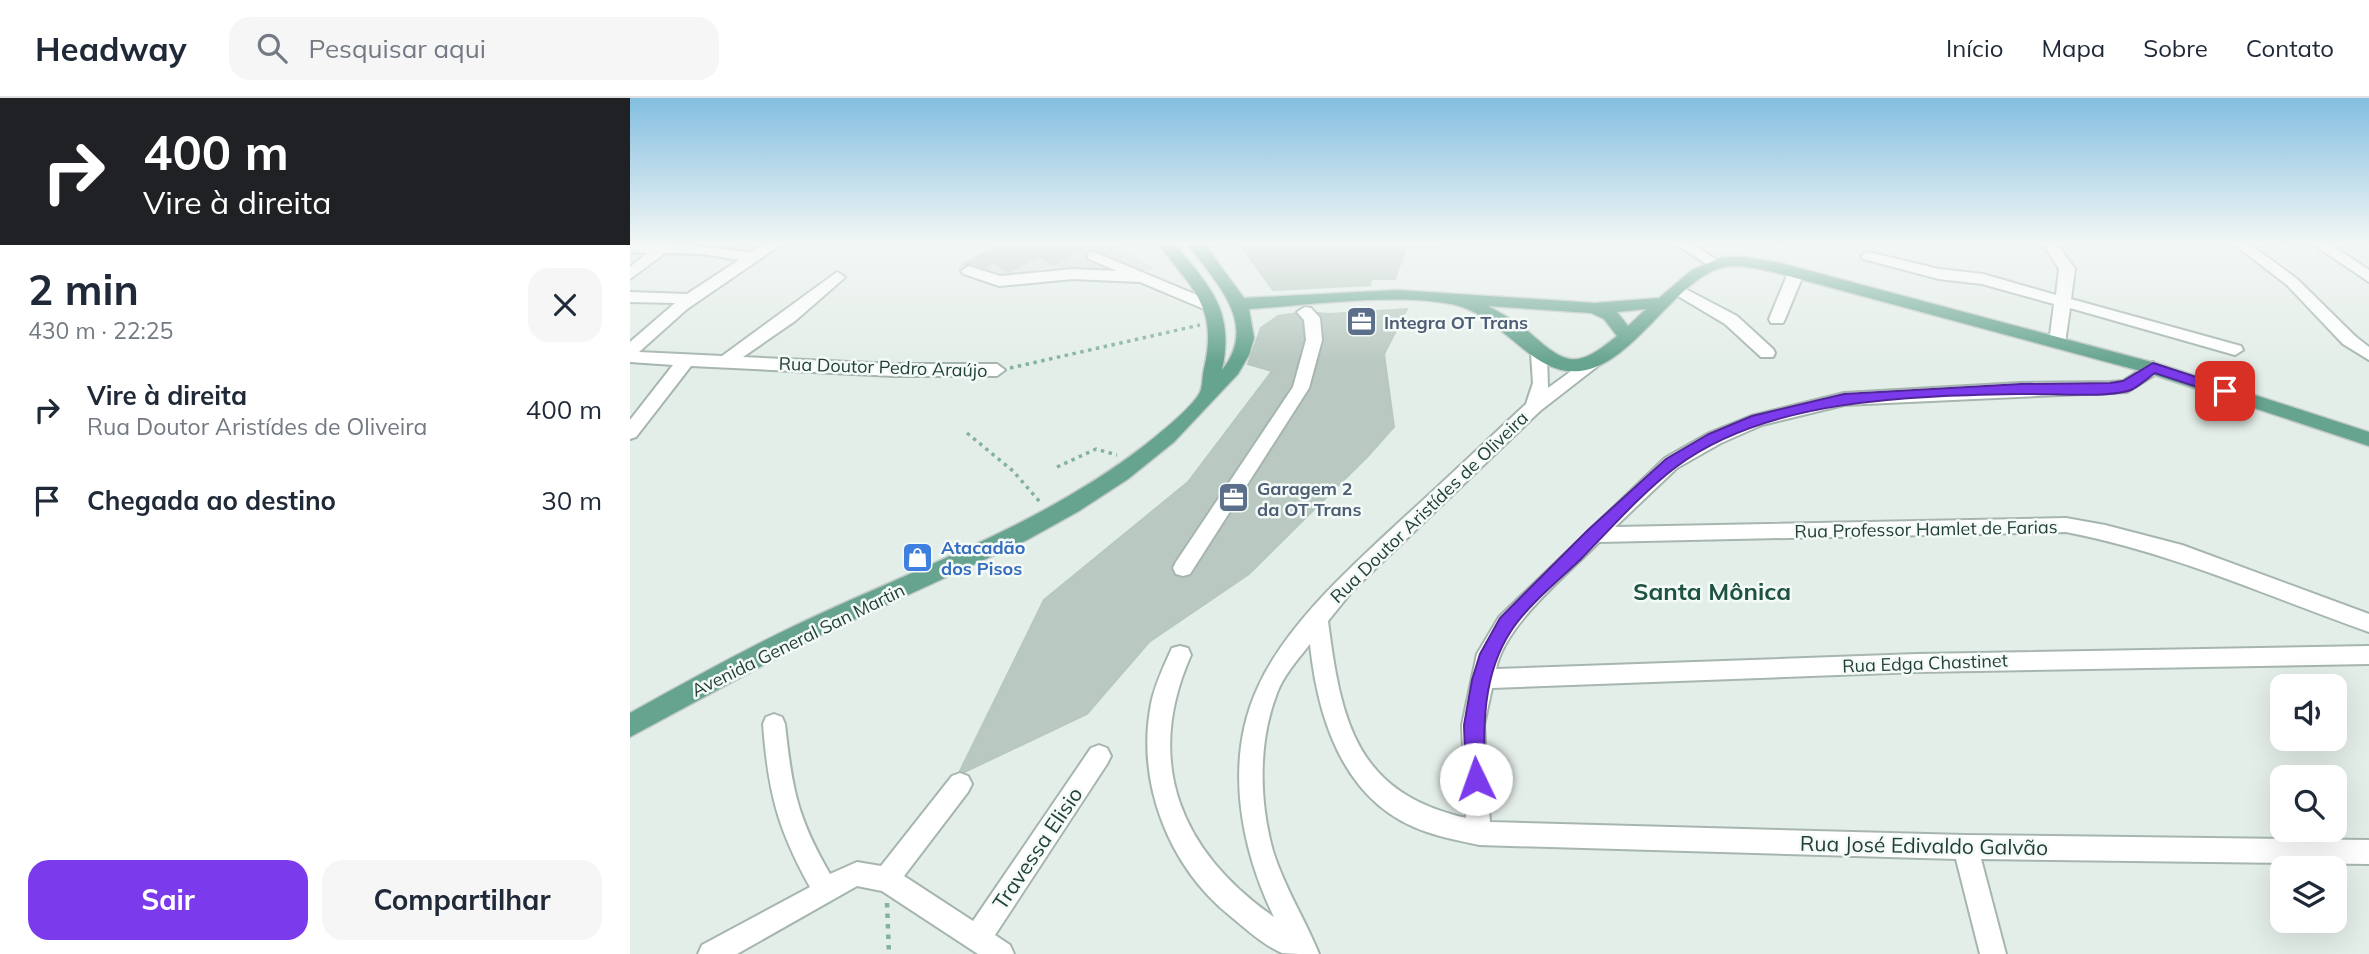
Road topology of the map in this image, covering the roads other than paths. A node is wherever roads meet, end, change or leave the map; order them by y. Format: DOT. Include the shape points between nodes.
graph roads {
  1 [pos="715,282"];
  2 [pos="831,282"];
  3 [pos="1151,282"];
  4 [pos="1196,282"];
  5 [pos="1225,282"];
  6 [pos="1240,282"];
  7 [pos="1690,282"];
  8 [pos="1792,282"];
  9 [pos="1829,282"];
  10 [pos="1994,282"];
  11 [pos="2066,282"];
  12 [pos="2292,282"];
  13 [pos="1678,290"];
  14 [pos="630,297"];
  15 [pos="1448,297"];
  16 [pos="690,299"];
  17 [pos="2064,301"];
  18 [pos="1660,303"];
  19 [pos="1238,304"];
  20 [pos="1304,306"];
  21 [pos="1594,308"];
  22 [pos="1213,314"];
  23 [pos="1777,319"];
  24 [pos="1246,336"];
  25 [pos="1627,336"];
  26 [pos="2057,343"];
  27 [pos="2235,350"];
  28 [pos="630,351"];
  29 [pos="1539,354"];
  30 [pos="1767,354"];
  31 [pos="2369,355"];
  32 [pos="630,357"];
  33 [pos="686,360"];
  34 [pos="725,362"];
  35 [pos="1595,362"];
  36 [pos="2153,368"];
  37 [pos="997,370"];
  38 [pos="1210,395"];
  39 [pos="1534,407"];
  40 [pos="630,433"];
  41 [pos="2369,439"];
  42 [pos="1594,535"];
  43 [pos="1183,568"];
  44 [pos="1317,617"];
  45 [pos="2369,623"];
  46 [pos="1180,655"];
  47 [pos="2369,655"];
  48 [pos="1481,680"];
  49 [pos="774,724"];
  50 [pos="630,726"];
  51 [pos="1099,756"];
  52 [pos="960,783"];
  53 [pos="1479,833"];
  54 [pos="1965,847"];
  55 [pos="2369,852"];
  56 [pos="873,877"];
  57 [pos="826,892"];
  58 [pos="976,940"];
  59 [pos="711,954"];
  60 [pos="1001,954"];
  61 [pos="1306,954"];
  62 [pos="1993,954"];
  1 -- 16 [label="street"];
  2 -- 34 [label="street"];
  3 -- 22 [label="street"];
  4 -- 19 [label="main road"];
  4 -- 22 [label="main road"];
  5 -- 19 [label="main road"];
  6 -- 20 [label="main road"];
  7 -- 13 [label="main road, Rua Doutor Aristídes de Oliveira"];
  8 -- 23 [label="street"];
  9 -- 26 [label="main road"];
  10 -- 17 [label="street"];
  11 -- 17 [label="street"];
  12 -- 31 [label="street"];
  13 -- 18 [label="main road, Rua Doutor Aristídes de Oliveira"];
  13 -- 30 [label="street" via="1731,320"];
  14 -- 16 [label="street"];
  15 -- 20 [label="main road" via="1397,295"];
  15 -- 21 [label="main road"];
  15 -- 29 [label="main road" via="1502,321"];
  16 -- 28 [label="street"];
  17 -- 26 [label="street"];
  17 -- 27 [label="street"];
  18 -- 21 [label="main road"];
  18 -- 25 [label="main road, Rua Doutor Aristídes de Oliveira"];
  19 -- 20 [label="main road"];
  19 -- 24 [label="main road"];
  20 -- 24 [label="main road" via="1279,306"];
  20 -- 43 [label="street" via="1312,318 1314,340 1301,388"];
  21 -- 25 [label="main road" via="1610,315"];
  22 -- 38 [label="main road" via="1219,338 1209,376"];
  24 -- 38 [label="main road, Avenida General San Martin" via="1230,375"];
  25 -- 35 [label="main road, Rua Doutor Aristídes de Oliveira"];
  26 -- 36 [label="main road"];
  29 -- 35 [label="main road" via="1568,367"];
  29 -- 39 [label="street, Rua Doutor Aristídes de Oliveira" via="1541,383"];
  32 -- 33 [label="street, Rua Doutor Pedro Araújo"];
  33 -- 34 [label="street, Rua Doutor Pedro Araújo"];
  33 -- 40 [label="street"];
  34 -- 37 [label="street, Rua Doutor Pedro Araújo"];
  35 -- 39 [label="street, Rua Doutor Aristídes de Oliveira"];
  36 -- 41 [label="main road"];
  36 -- 42 [label="street" via="2127,386 1887,394 1844,399 1758,420 1671,463"];
  38 -- 50 [label="main road, Avenida General San Martin" via="1133,467 1051,519 805,632"];
  39 -- 44 [label="street, Rua Doutor Aristídes de Oliveira" via="1346,583"];
  42 -- 45 [label="street, Rua Professor Hamlet de Farias" via="2066,525 2163,547"];
  42 -- 48 [label="street" via="1506,623 1488,654"];
  44 -- 53 [label="street, Rua José Edivaldo Galvão" via="1324,675 1354,761 1388,798 1428,821"];
  44 -- 61 [label="street, Rua Doutor Aristídes de Oliveira" via="1267,690 1254,738 1250,792 1261,851"];
  46 -- 61 [label="street" via="1167,685 1159,734 1160,766 1180,833 1210,880 1244,911"];
  47 -- 48 [label="street, Rua Edga Chastinet" via="1917,663"];
  48 -- 53 [label="street" via="1473,725"];
  49 -- 57 [label="street" via="788,815"];
  51 -- 58 [label="street, Travessa Elisio"];
  52 -- 56 [label="street"];
  53 -- 54 [label="street, Rua José Edivaldo Galvão"];
  54 -- 55 [label="street, Rua José Edivaldo Galvão"];
  54 -- 62 [label="street"];
  56 -- 57 [label="street" via="846,878"];
  56 -- 58 [label="street"];
  57 -- 59 [label="street"];
  58 -- 60 [label="street"];
}
